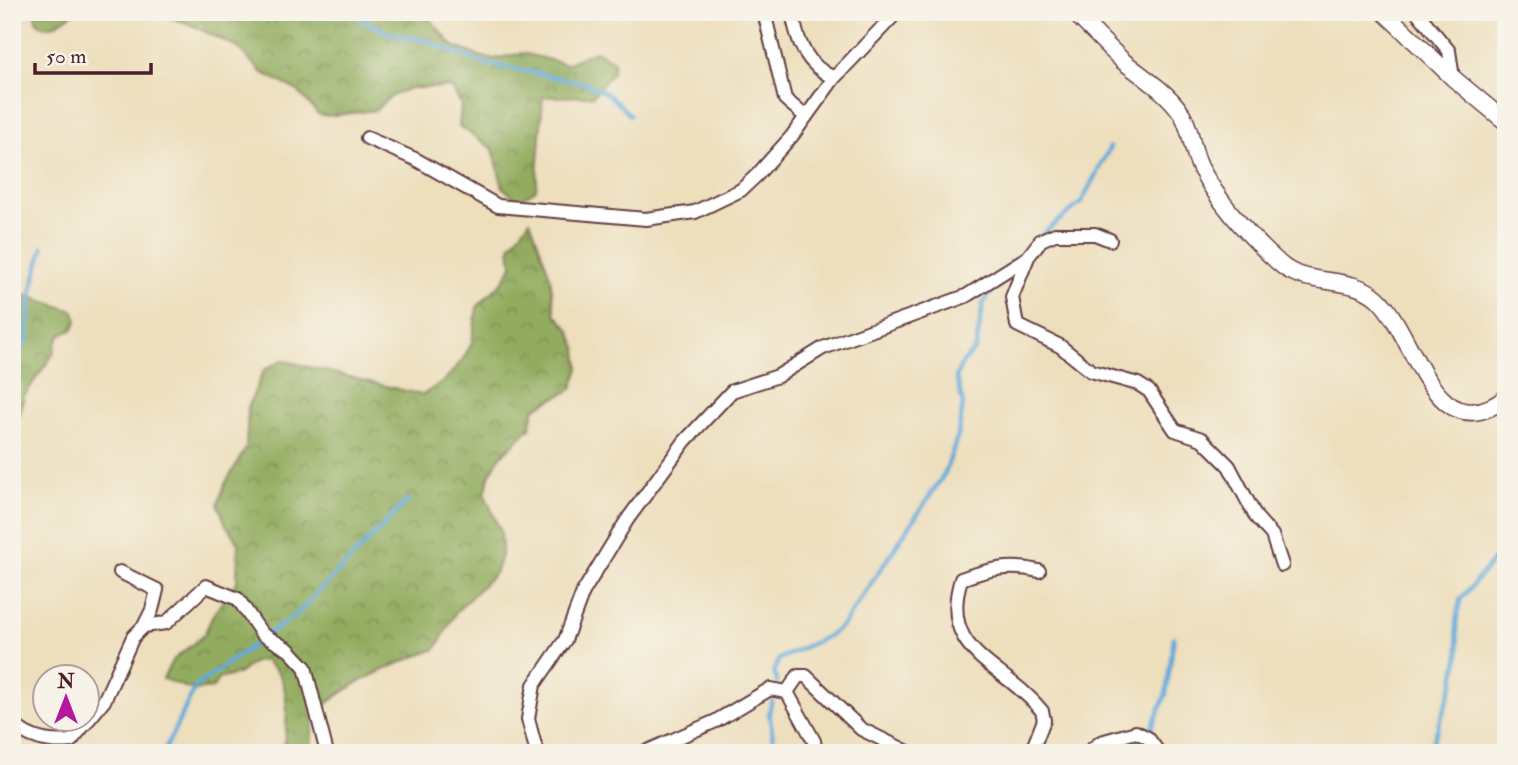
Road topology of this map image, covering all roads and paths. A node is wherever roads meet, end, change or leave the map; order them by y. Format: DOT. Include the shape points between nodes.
graph roads {
  1 [pos="764,12"];
  2 [pos="793,12"];
  3 [pos="897,12"];
  4 [pos="1074,12"];
  5 [pos="1384,12"];
  6 [pos="1417,12"];
  7 [pos="834,78"];
  8 [pos="1453,78"];
  9 [pos="806,117"];
  10 [pos="1506,122"];
  11 [pos="367,138"];
  12 [pos="1110,240"];
  13 [pos="1028,257"];
  14 [pos="1506,398"];
  15 [pos="1282,565"];
  16 [pos="1039,571"];
  17 [pos="120,572"];
  18 [pos="144,626"];
  19 [pos="787,692"];
  20 [pos="12,722"];
  21 [pos="327,753"];
  22 [pos="537,753"];
  23 [pos="643,753"];
  24 [pos="816,753"];
  25 [pos="910,753"];
  26 [pos="1031,753"];
  27 [pos="1087,753"];
  28 [pos="1158,753"];
  1 -- 9 [label="street" via="785,99"];
  2 -- 7 [label="street" via="797,38 807,58"];
  3 -- 7 [label="street"];
  4 -- 14 [label="street" via="1182,114 1202,170 1247,232 1282,267 1357,287 1376,297 1406,338 1430,386 1449,406 1477,411"];
  5 -- 8 [label="street"];
  6 -- 8 [label="street" via="1449,51"];
  7 -- 9 [label="street"];
  8 -- 10 [label="street"];
  9 -- 11 [label="street" via="741,190 695,212 646,219 498,206"];
  12 -- 13 [label="street" via="1095,233 1055,234 1041,240"];
  13 -- 15 [label="street" via="1012,298 1017,325 1060,346 1091,371 1149,391 1175,430 1202,439 1229,466 1256,517 1272,535"];
  13 -- 22 [label="street" via="966,296 822,348 778,376 732,391 685,441 627,520 583,592 565,640 534,685 528,719"];
  16 -- 26 [label="street" via="1002,566 977,573 961,579 955,598 955,624 964,639 1042,711 1044,720"];
  17 -- 18 [label="street" via="156,590"];
  18 -- 20 [label="street" via="133,638 104,701 71,741 53,743"];
  18 -- 21 [label="street" via="166,622 206,586 238,599 262,634 289,650 305,667"];
  19 -- 23 [label="street" via="770,689 716,721"];
  19 -- 24 [label="street"];
  19 -- 25 [label="street" via="798,676 806,676 861,729"];
  27 -- 28 [label="street" via="1101,742 1136,732 1148,738"];
}
